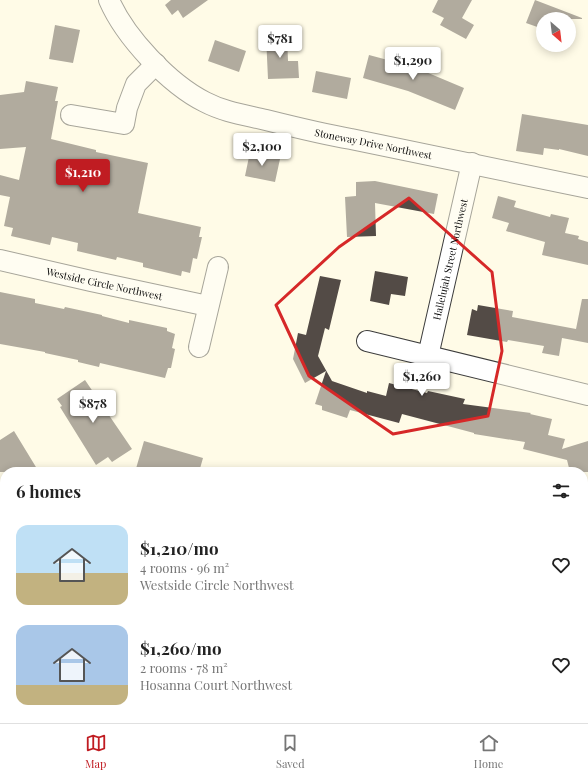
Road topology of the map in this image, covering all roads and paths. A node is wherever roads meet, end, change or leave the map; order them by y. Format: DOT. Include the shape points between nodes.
graph roads {
  1 [pos="109,0"];
  2 [pos="156,64"];
  3 [pos="71,115"];
  4 [pos="472,163"];
  5 [pos="588,188"];
  6 [pos="0,260"];
  7 [pos="218,267"];
  8 [pos="208,306"];
  9 [pos="367,342"];
  10 [pos="199,347"];
  11 [pos="428,356"];
  12 [pos="588,395"];
  1 -- 2 [label="street, Stoneway Drive Northwest" via="135,42"];
  2 -- 3 [label="street" via="136,84 124,124"];
  2 -- 4 [label="street, Stoneway Drive Northwest" via="182,88 205,102 233,112 322,134"];
  4 -- 5 [label="street, Stoneway Drive Northwest"];
  4 -- 11 [label="street, Hallelujah Street Northwest"];
  6 -- 8 [label="street, Westside Circle Northwest"];
  7 -- 8 [label="street"];
  8 -- 10 [label="street"];
  9 -- 11 [label="street"];
  11 -- 12 [label="street"];
}
